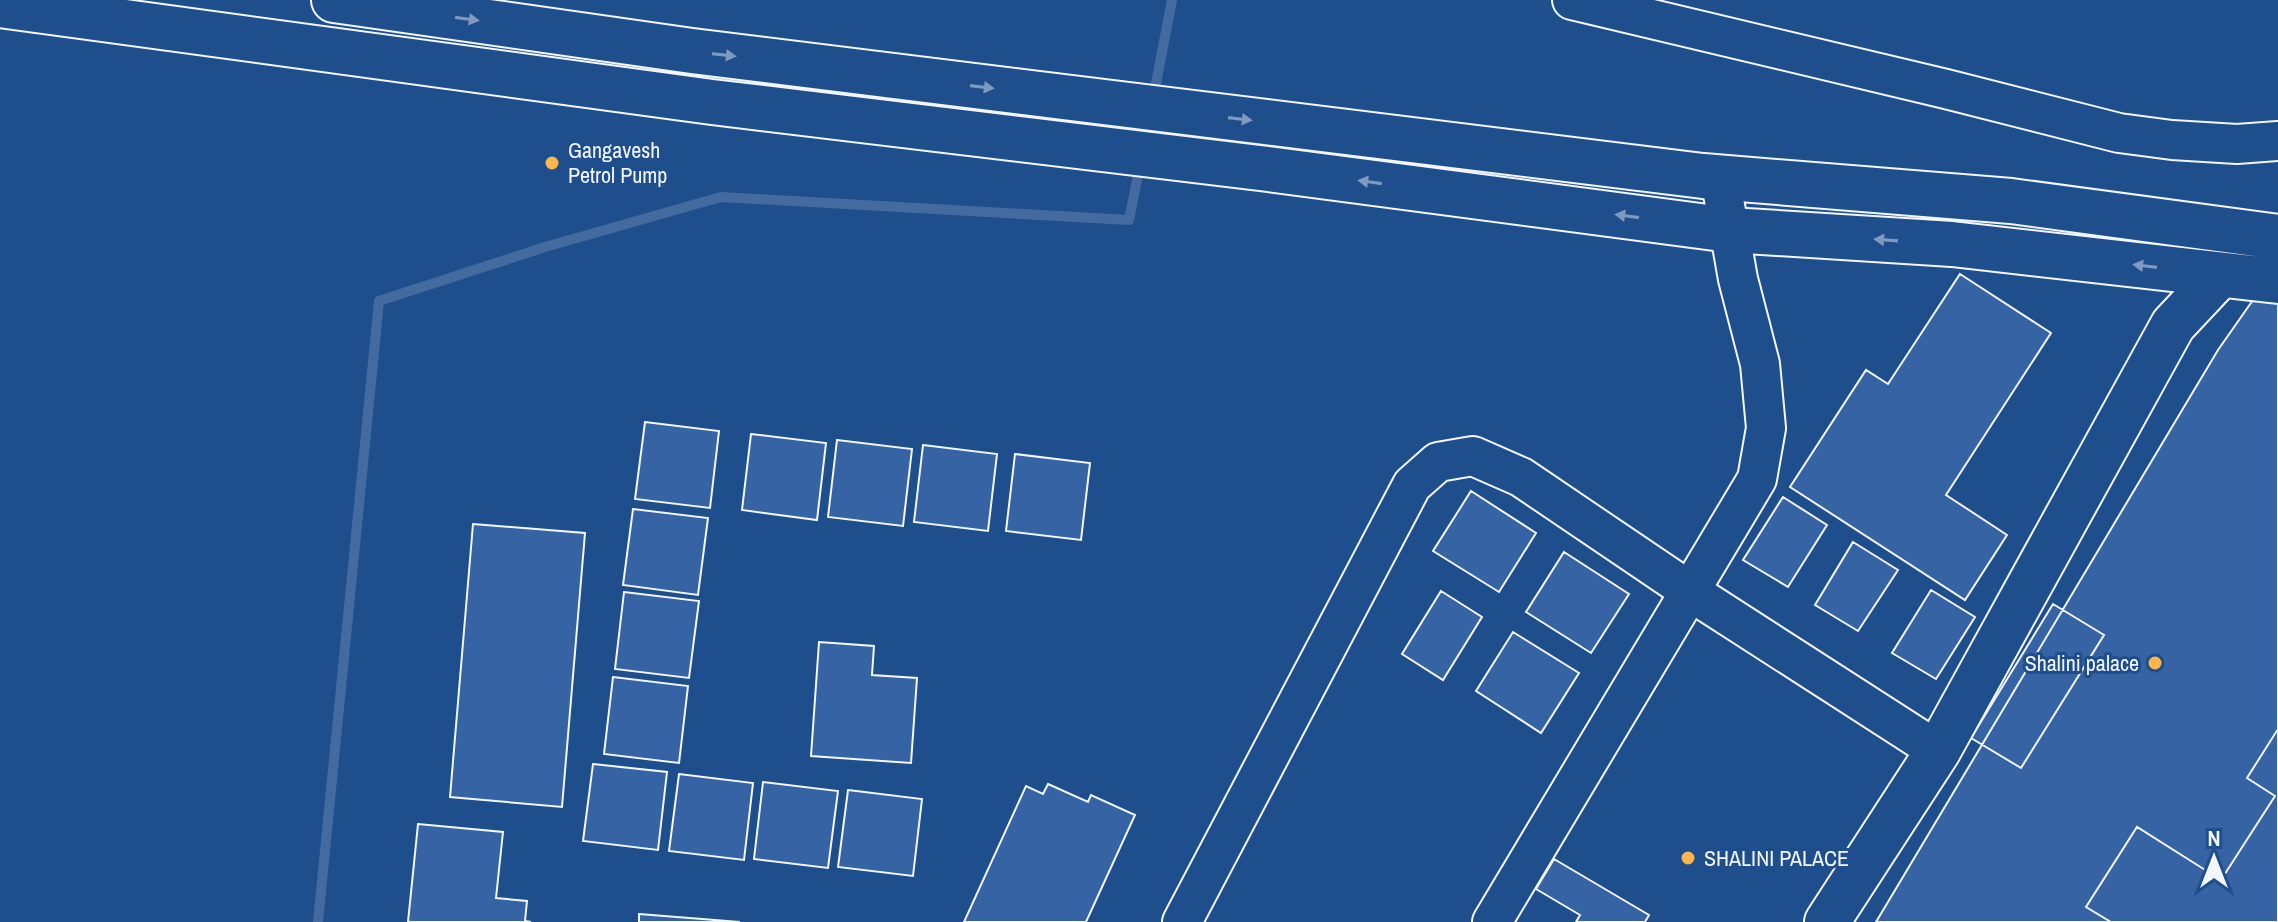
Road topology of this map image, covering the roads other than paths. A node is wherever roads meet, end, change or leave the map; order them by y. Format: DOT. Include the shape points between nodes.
graph roads {
  1 [pos="334,0"];
  2 [pos="1572,0"];
  3 [pos="0,5"];
  4 [pos="60,7"];
  5 [pos="2278,141"];
  6 [pos="1720,177"];
  7 [pos="1730,230"];
  8 [pos="2266,236"];
  9 [pos="2219,276"];
  10 [pos="2278,281"];
  11 [pos="1691,592"];
  12 [pos="1938,751"];
  13 [pos="1196,917"];
  14 [pos="1492,922"];
  15 [pos="1827,922"];
  1 -- 6 [label="main road, one-way" via="692,51"];
  2 -- 5 [label="street" via="2119,133 2237,144"];
  3 -- 4 [label="main road"];
  7 -- 4 [label="main road, one-way" via="712,102"];
  6 -- 7 [label="street"];
  6 -- 8 [label="main road" via="2011,201"];
  9 -- 7 [label="main road, one-way" via="1952,244"];
  7 -- 11 [label="street" via="1760,364 1766,428 1757,479"];
  8 -- 9 [label="street"];
  9 -- 10 [label="main road"];
  9 -- 12 [label="main road" via="2173,325"];
  11 -- 12 [label="street"];
  11 -- 13 [label="street" via="1521,477 1473,456 1438,462 1412,485"];
  11 -- 14 [label="street"];
  12 -- 15 [label="main road"];
}
